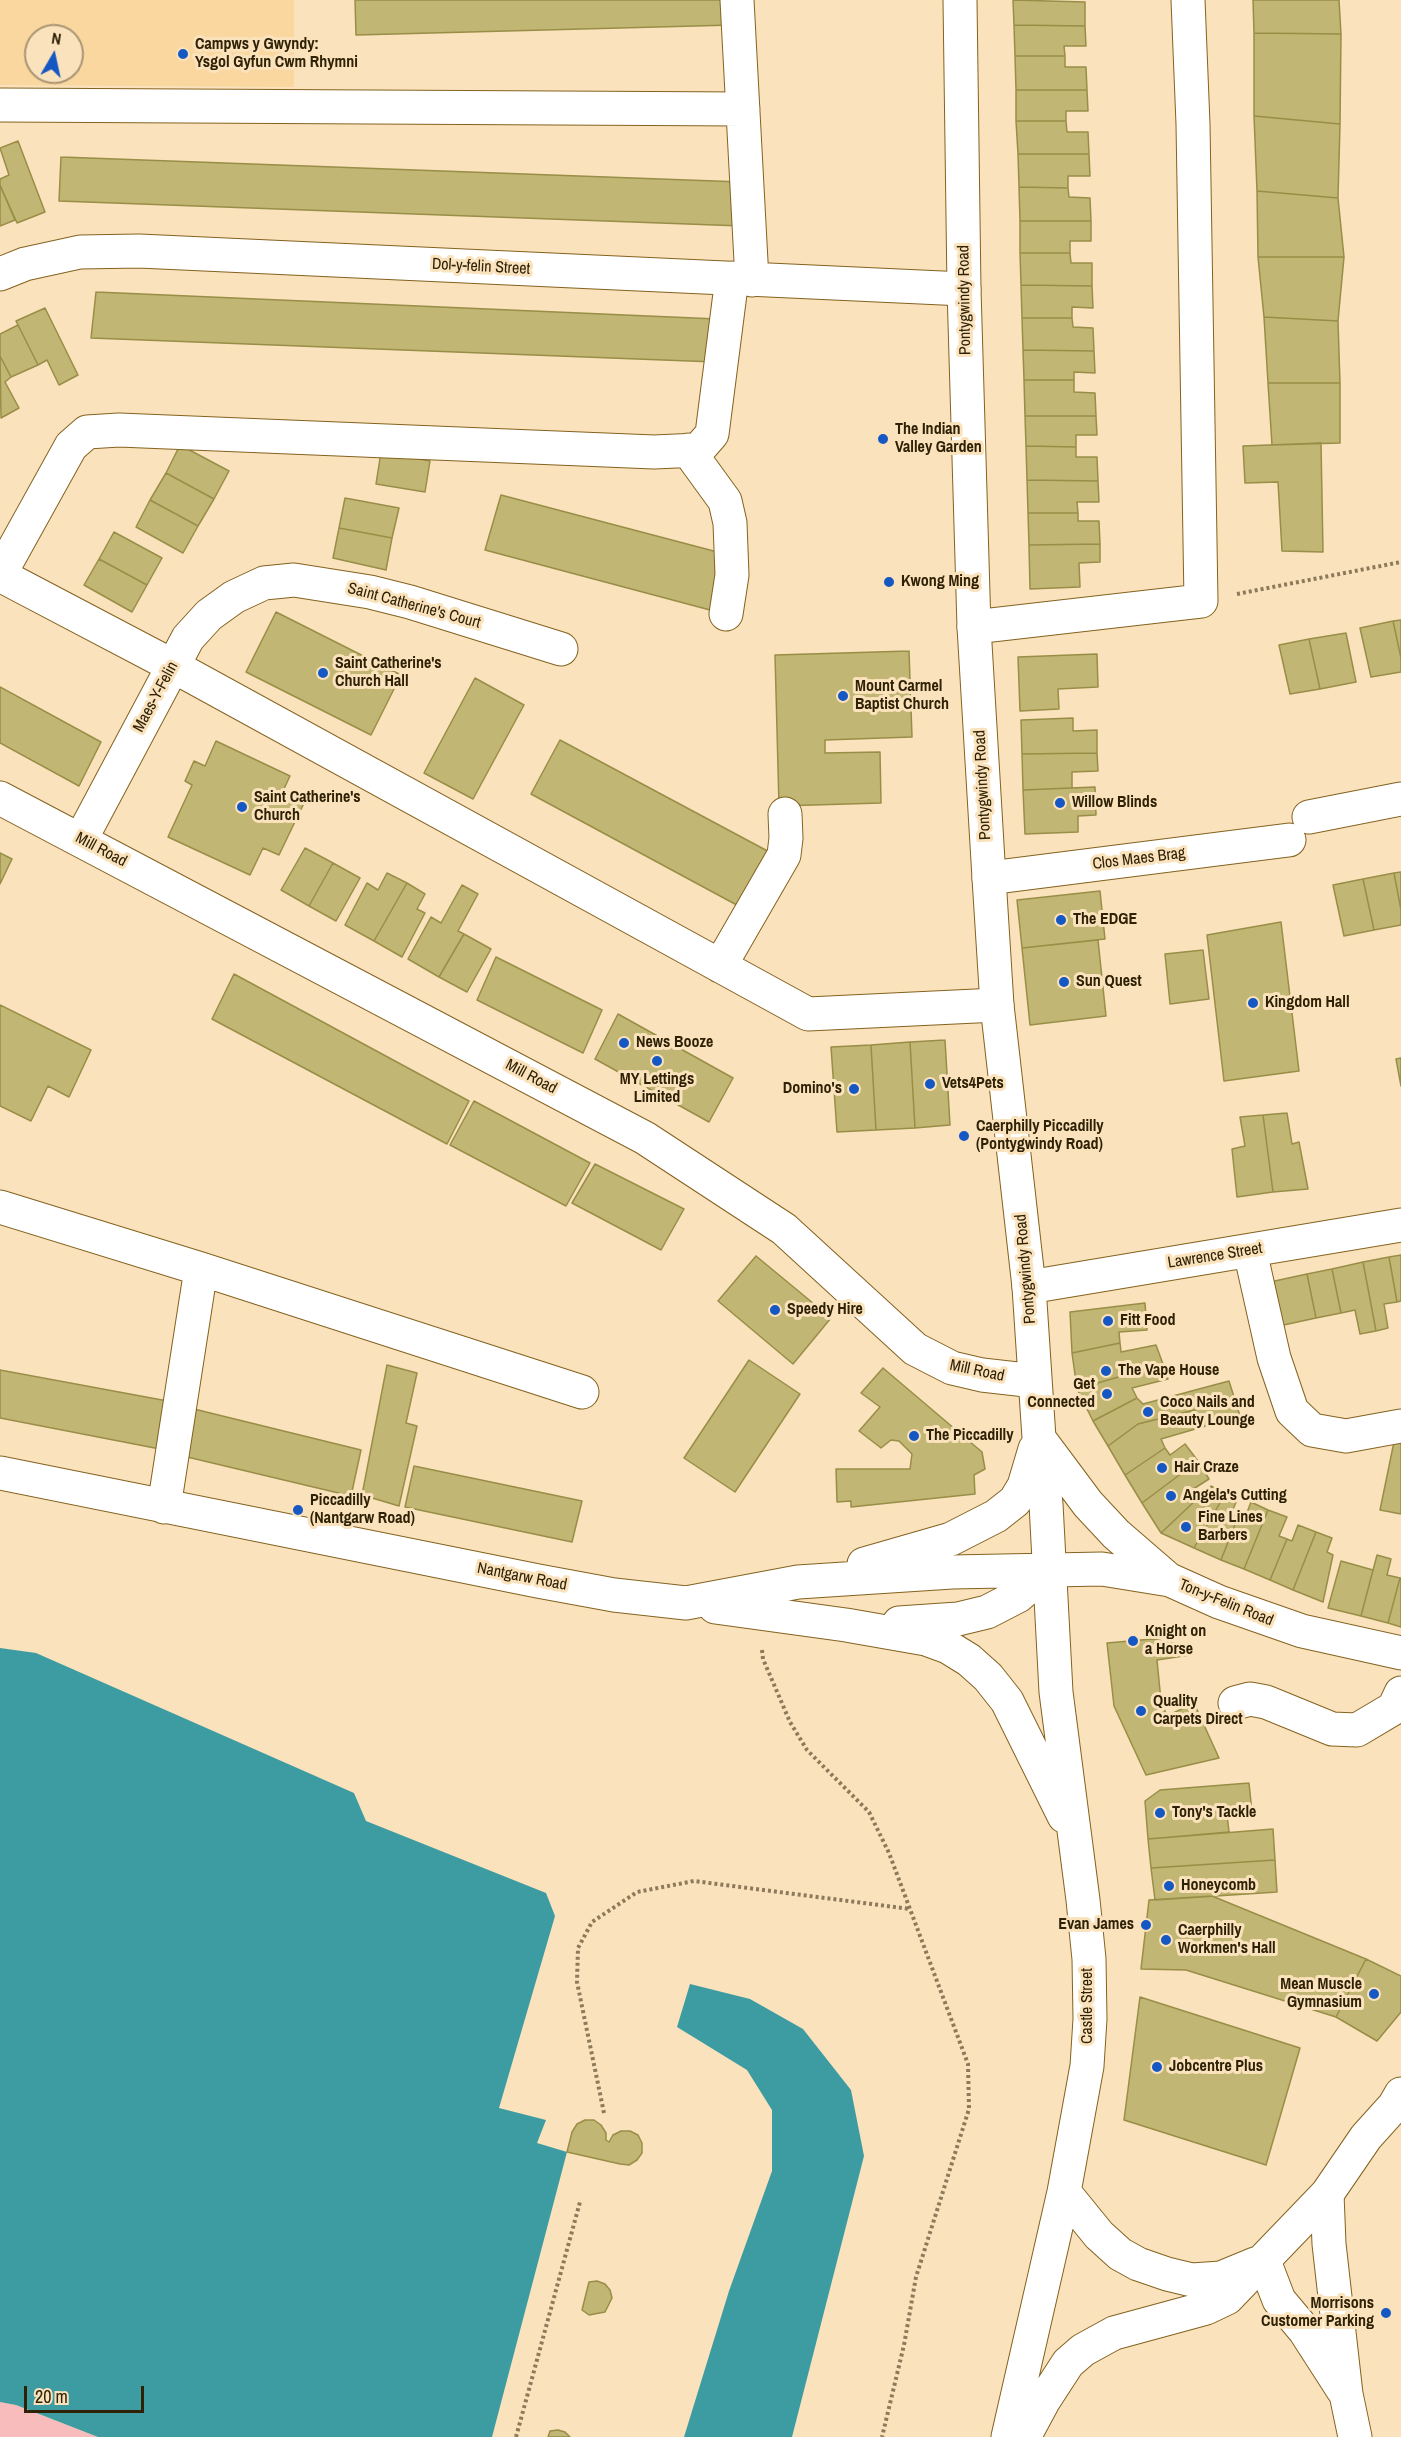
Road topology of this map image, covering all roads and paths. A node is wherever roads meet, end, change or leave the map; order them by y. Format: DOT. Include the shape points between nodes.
graph roads {
  1 [pos="737,0"];
  2 [pos="960,0"];
  3 [pos="1188,0"];
  4 [pos="0,105"];
  5 [pos="743,109"];
  6 [pos="0,274"];
  7 [pos="742,279"];
  8 [pos="964,289"];
  9 [pos="688,450"];
  10 [pos="1401,562"];
  11 [pos="0,575"];
  12 [pos="264,583"];
  13 [pos="1201,601"];
  14 [pos="726,614"];
  15 [pos="975,627"];
  16 [pos="561,649"];
  17 [pos="172,666"];
  18 [pos="0,798"];
  19 [pos="1401,800"];
  20 [pos="785,814"];
  21 [pos="81,839"];
  22 [pos="988,878"];
  23 [pos="720,966"];
  24 [pos="997,1005"];
  25 [pos="0,1207"];
  26 [pos="1401,1225"];
  27 [pos="1250,1251"];
  28 [pos="201,1269"];
  29 [pos="1029,1287"];
  30 [pos="1035,1381"];
  31 [pos="582,1392"];
  32 [pos="1401,1426"];
  33 [pos="1039,1438"];
  34 [pos="0,1473"];
  35 [pos="164,1507"];
  36 [pos="1050,1568"];
  37 [pos="1170,1580"];
  38 [pos="798,1582"];
  39 [pos="686,1603"];
  40 [pos="760,1613"];
  41 [pos="846,1625"];
  42 [pos="1401,1653"];
  43 [pos="1401,1693"];
  44 [pos="1235,1703"];
  45 [pos="1075,1840"];
  46 [pos="910,1909"];
  47 [pos="1399,2103"];
  48 [pos="604,2112"];
  49 [pos="1064,2192"];
  50 [pos="1327,2194"];
  51 [pos="580,2202"];
  52 [pos="1264,2261"];
  53 [pos="1346,2394"];
  54 [pos="516,2437"];
  55 [pos="882,2437"];
  56 [pos="1008,2437"];
  57 [pos="1024,2437"];
  58 [pos="1355,2437"];
  1 -- 5 [label="main road"];
  2 -- 8 [label="main road, Pontygwindy Road"];
  3 -- 13 [label="main road"];
  4 -- 5 [label="main road"];
  5 -- 7 [label="main road"];
  6 -- 7 [label="main road, Dol-y-felin Street" via="80,252 139,251"];
  7 -- 8 [label="main road, Dol-y-felin Street"];
  7 -- 9 [label="main road" via="712,434 698,450"];
  8 -- 15 [label="main road, Pontygwindy Road"];
  9 -- 11 [label="main road" via="654,452 119,430 87,432 71,446"];
  9 -- 14 [label="main road" via="725,501 732,575"];
  10 -- 13 [label="path"];
  11 -- 17 [label="main road"];
  12 -- 16 [label="main road, Saint Catherine's Court" via="294,580 370,592"];
  12 -- 17 [label="main road, Maes-Y-Felin" via="209,615 188,638"];
  13 -- 15 [label="main road"];
  15 -- 22 [label="main road, Pontygwindy Road"];
  17 -- 21 [label="main road, Maes-Y-Felin"];
  17 -- 23 [label="main road"];
  18 -- 21 [label="main road, Mill Road"];
  19 -- 22 [label="main road, Clos Maes Brag" via="1299,828"];
  20 -- 23 [label="main road" via="784,855"];
  21 -- 30 [label="main road, Mill Road" via="645,1138 784,1229 915,1349 952,1368"];
  22 -- 24 [label="main road, Pontygwindy Road"];
  23 -- 24 [label="main road" via="808,1014"];
  24 -- 29 [label="main road, Pontygwindy Road"];
  25 -- 28 [label="main road"];
  26 -- 27 [label="main road, Lawrence Street"];
  27 -- 29 [label="main road, Lawrence Street"];
  27 -- 32 [label="main road" via="1274,1358 1292,1411 1312,1430 1346,1436"];
  28 -- 31 [label="main road"];
  28 -- 35 [label="main road"];
  29 -- 30 [label="main road, Pontygwindy Road"];
  30 -- 33 [label="main road, Pontygwindy Road"];
  33 -- 36 [label="main road, Pontygwindy Road"];
  33 -- 37 [label="main road" via="1088,1504"];
  33 -- 38 [label="main road" via="1024,1486 1015,1501 976,1528 935,1545"];
  34 -- 35 [label="main road, Nantgarw Road"];
  35 -- 39 [label="main road, Nantgarw Road" via="538,1581"];
  36 -- 37 [label="main road, Ton-y-Felin Road" via="1102,1569"];
  36 -- 38 [label="main road, Nantgarw Road"];
  36 -- 41 [label="main road" via="1018,1596 987,1612 958,1619"];
  36 -- 45 [label="main road, Castle Street" via="1056,1692"];
  37 -- 42 [label="main road, Ton-y-Felin Road" via="1302,1631"];
  38 -- 39 [label="main road, Nantgarw Road"];
  39 -- 40 [label="main road"];
  40 -- 41 [label="main road"];
  40 -- 46 [label="path" via="763,1659 790,1722 807,1750 869,1812"];
  41 -- 45 [label="main road" via="926,1639 948,1647 988,1677 1007,1701"];
  43 -- 44 [label="main road" via="1394,1708 1357,1730 1332,1729 1266,1702 1250,1699"];
  45 -- 49 [label="main road, Castle Street" via="1089,1959 1090,2019 1087,2066"];
  46 -- 48 [label="path" via="694,1881 637,1892 592,1922 578,1948 578,1982"];
  46 -- 55 [label="path" via="968,2064 969,2109 916,2277"];
  47 -- 50 [label="main road" via="1366,2137"];
  49 -- 52 [label="main road" via="1099,2235 1138,2264 1192,2280 1221,2278"];
  49 -- 56 [label="main road, Castle Street"];
  50 -- 52 [label="main road"];
  50 -- 53 [label="main road"];
  51 -- 54 [label="path"];
  52 -- 53 [label="main road" via="1279,2300 1311,2339"];
  52 -- 57 [label="main road" via="1227,2298 1206,2308 1114,2333 1083,2350 1068,2363"];
  53 -- 58 [label="main road"];
}
